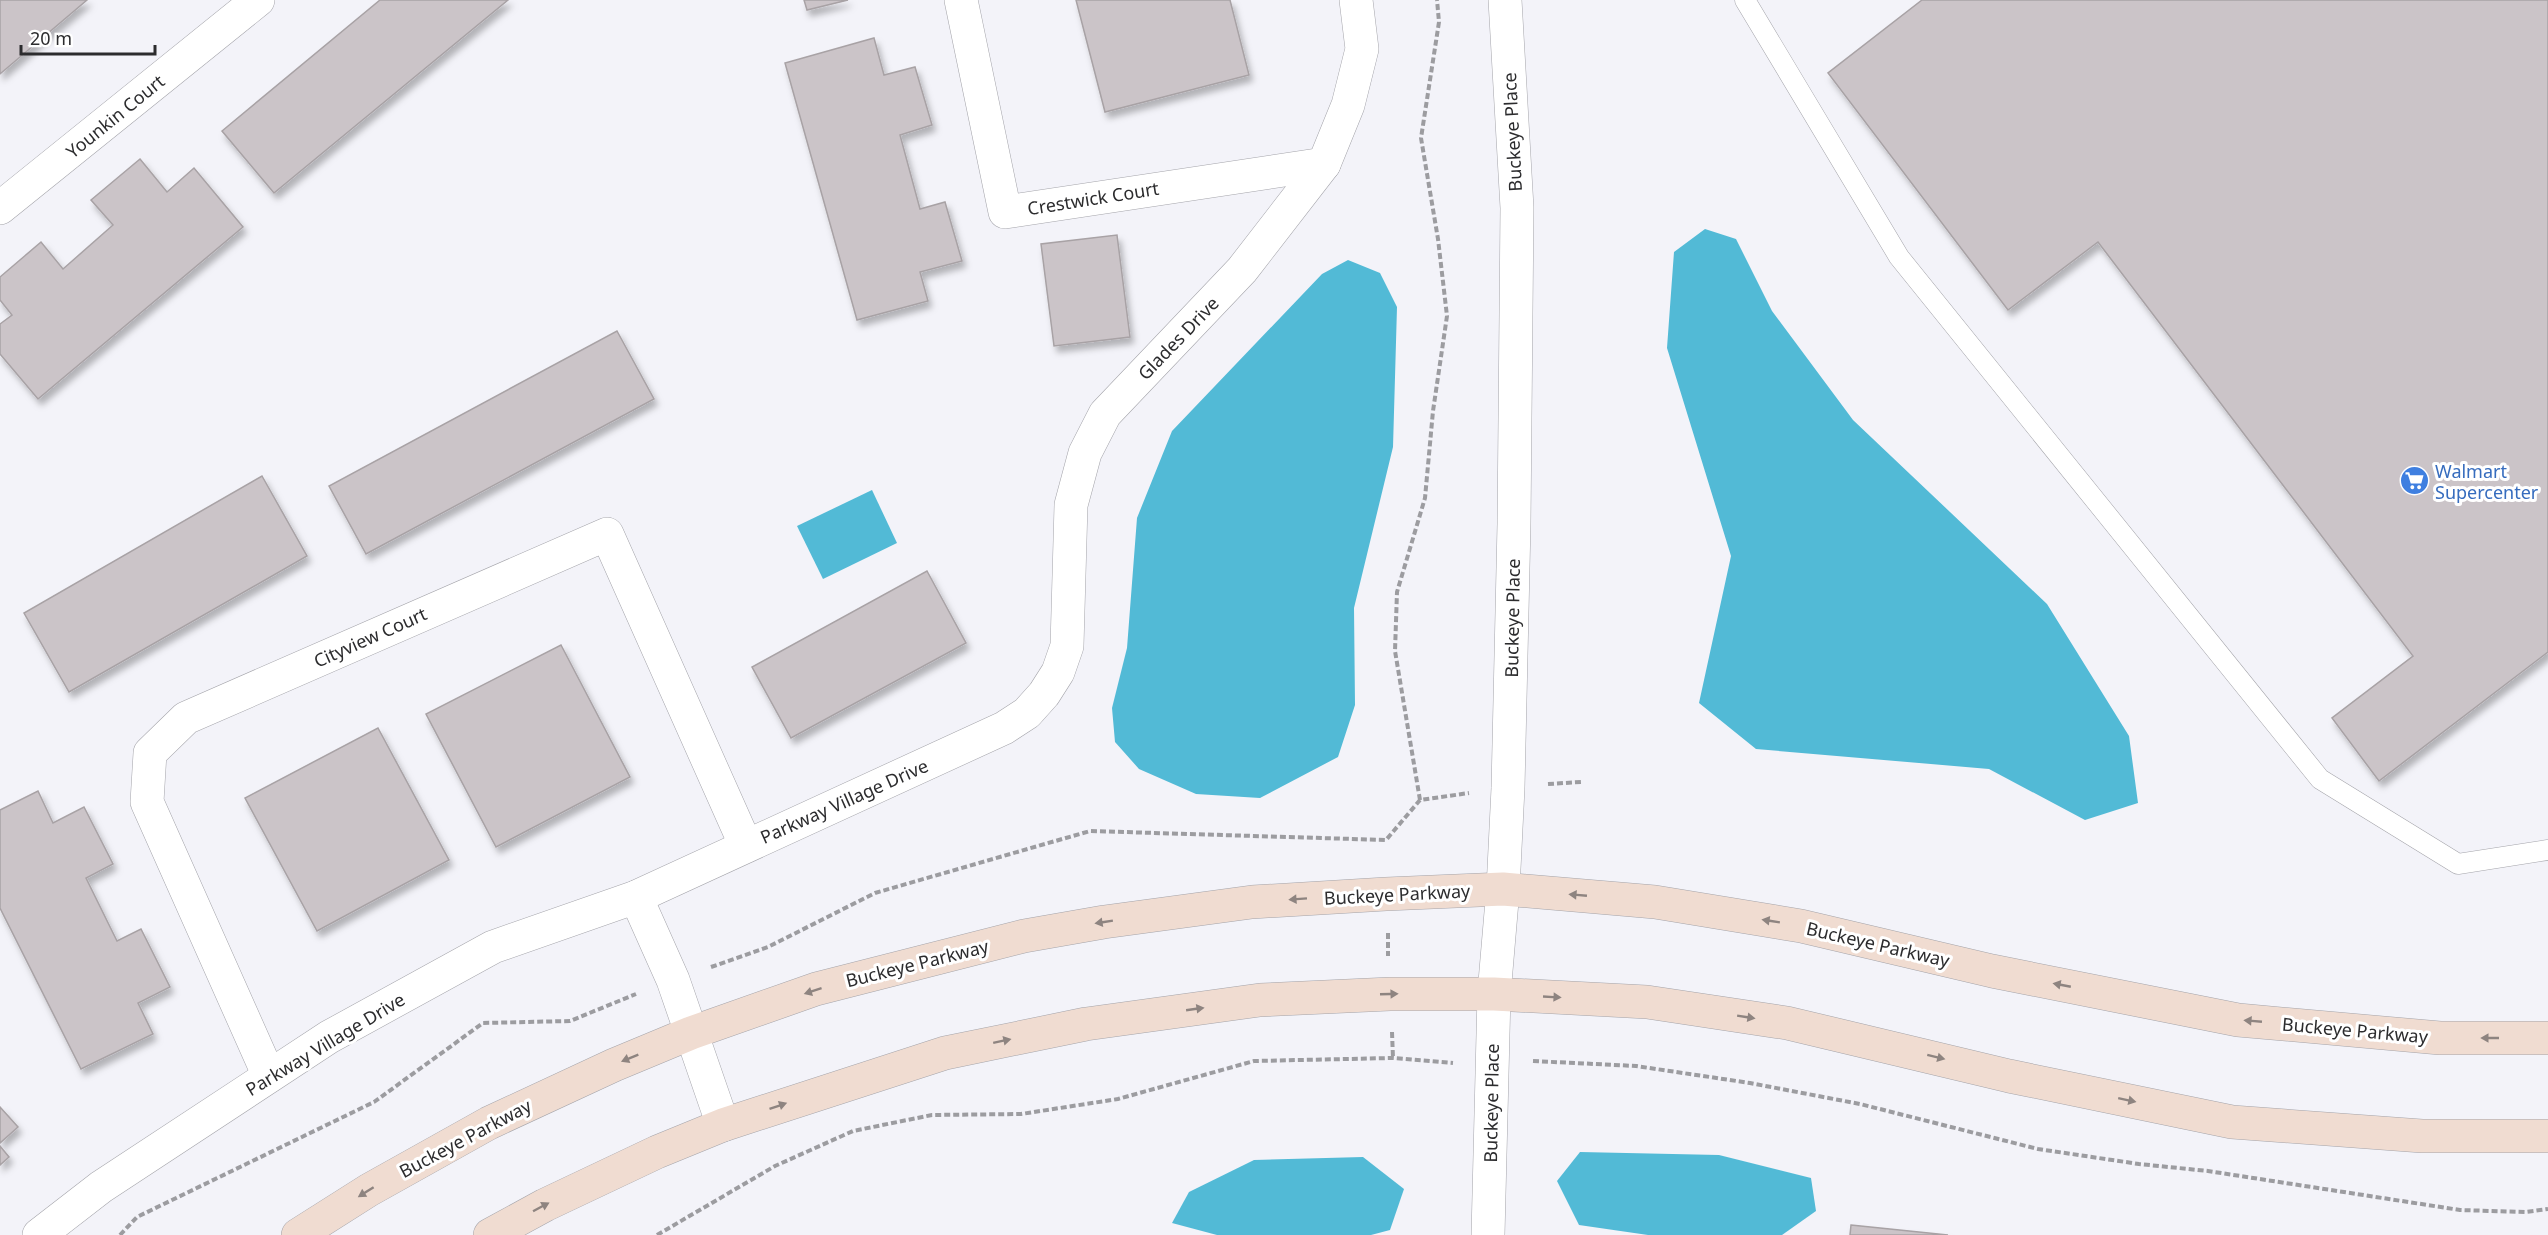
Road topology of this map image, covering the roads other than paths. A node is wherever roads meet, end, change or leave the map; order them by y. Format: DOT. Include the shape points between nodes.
graph roads {
  1 [pos="258,0"];
  2 [pos="961,0"];
  3 [pos="1356,0"];
  4 [pos="1505,0"];
  5 [pos="1745,0"];
  6 [pos="1324,164"];
  7 [pos="0,208"];
  8 [pos="1044,694"];
  9 [pos="746,846"];
  10 [pos="2548,850"];
  11 [pos="1503,890"];
  12 [pos="636,897"];
  13 [pos="1494,994"];
  14 [pos="691,1034"];
  15 [pos="2548,1038"];
  16 [pos="269,1076"];
  17 [pos="723,1125"];
  18 [pos="2548,1136"];
  19 [pos="39,1235"];
  20 [pos="298,1235"];
  21 [pos="490,1235"];
  22 [pos="1488,1235"];
  1 -- 7 [label="street, Younkin Court"];
  2 -- 6 [label="street, Crestwick Court" via="1005,212"];
  3 -- 6 [label="street, Glades Drive" via="1362,49 1348,105"];
  4 -- 11 [label="street, Buckeye Place" via="1517,208 1509,788"];
  5 -- 10 [label="lane" via="1899,257 2320,779 2458,864"];
  6 -- 8 [label="street, Glades Drive" via="1242,270 1106,414 1085,453 1071,505 1067,646 1058,672"];
  8 -- 9 [label="street, Parkway Village Drive" via="1027,713 1004,728"];
  9 -- 12 [label="street, Parkway Village Drive"];
  9 -- 16 [label="street, Cityview Court" via="607,534 186,718 150,753 147,802"];
  11 -- 13 [label="street, Buckeye Place"];
  11 -- 14 [label="street, Buckeye Parkway, one-way" via="1252,902 1024,936 816,989"];
  15 -- 11 [label="street, Buckeye Parkway, one-way" via="2440,1038 2238,1020 1992,971 1802,926 1655,902"];
  12 -- 14 [label="street" via="673,980"];
  12 -- 16 [label="street, Parkway Village Drive" via="493,947 328,1037"];
  17 -- 13 [label="street, one-way" via="945,1053 1086,1024 1260,1000"];
  13 -- 18 [label="street, one-way" via="1647,1002 1787,1023 2009,1076 2232,1122 2422,1136"];
  13 -- 22 [label="street, Buckeye Place"];
  14 -- 17 [label="street"];
  14 -- 20 [label="street, Buckeye Parkway, one-way" via="489,1123"];
  16 -- 19 [label="street, Parkway Village Drive" via="101,1187"];
  21 -- 17 [label="street, one-way" via="657,1152"];
}
